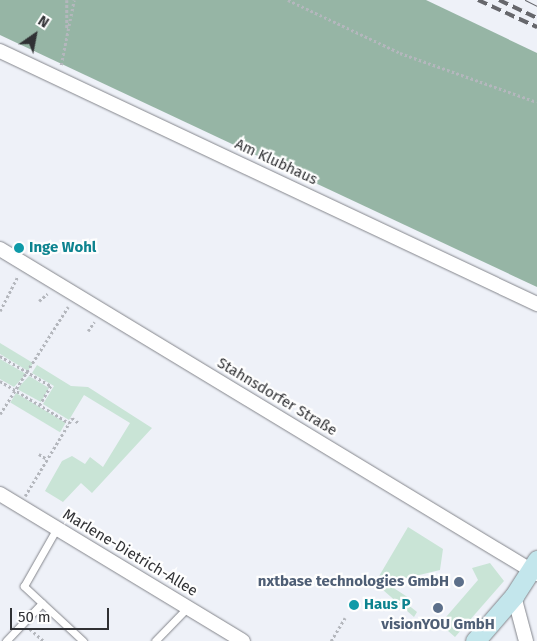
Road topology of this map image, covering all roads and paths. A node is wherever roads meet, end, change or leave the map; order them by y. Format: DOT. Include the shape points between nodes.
graph roads {
  1 [pos="67,0"];
  2 [pos="74,0"];
  3 [pos="288,0"];
  4 [pos="68,34"];
  5 [pos="0,51"];
  6 [pos="59,76"];
  7 [pos="537,102"];
  8 [pos="0,249"];
  9 [pos="13,274"];
  10 [pos="55,298"];
  11 [pos="39,302"];
  12 [pos="62,303"];
  13 [pos="537,304"];
  14 [pos="0,311"];
  15 [pos="94,322"];
  16 [pos="88,331"];
  17 [pos="0,356"];
  18 [pos="29,373"];
  19 [pos="0,381"];
  20 [pos="14,390"];
  21 [pos="40,405"];
  22 [pos="0,414"];
  23 [pos="69,423"];
  24 [pos="79,423"];
  25 [pos="39,454"];
  26 [pos="47,459"];
  27 [pos="0,494"];
  28 [pos="19,506"];
  29 [pos="56,528"];
  30 [pos="535,568"];
  31 [pos="514,596"];
  32 [pos="42,603"];
  33 [pos="188,607"];
  34 [pos="345,618"];
  35 [pos="23,622"];
  36 [pos="6,641"];
  37 [pos="44,641"];
  38 [pos="84,641"];
  39 [pos="155,641"];
  40 [pos="243,641"];
  41 [pos="331,641"];
  42 [pos="475,641"];
  43 [pos="526,641"];
  1 -- 4 [label="path"];
  2 -- 4 [label="path"];
  3 -- 7 [label="path" via="400,53"];
  4 -- 6 [label="path"];
  5 -- 6 [label="street, Am Klubhaus"];
  6 -- 13 [label="street, Am Klubhaus"];
  8 -- 30 [label="street, Stahnsdorfer Straße"];
  9 -- 14 [label="path" via="20,278"];
  10 -- 11 [label="path" via="45,293"];
  12 -- 18 [label="path" via="69,307"];
  15 -- 16 [label="path"];
  17 -- 18 [label="path"];
  18 -- 20 [label="path"];
  18 -- 21 [label="path" via="52,386"];
  19 -- 20 [label="path"];
  20 -- 21 [label="path"];
  20 -- 22 [label="path"];
  21 -- 23 [label="path"];
  23 -- 24 [label="path" via="72,418"];
  23 -- 26 [label="path"];
  25 -- 26 [label="path"];
  26 -- 28 [label="path"];
  27 -- 28 [label="street, Marlene-Dietrich-Allee"];
  28 -- 29 [label="street, Marlene-Dietrich-Allee"];
  29 -- 32 [label="lane" via="24,586"];
  29 -- 33 [label="street, Marlene-Dietrich-Allee"];
  30 -- 31 [label="street"];
  31 -- 42 [label="street"];
  31 -- 43 [label="street"];
  32 -- 35 [label="lane"];
  32 -- 38 [label="lane"];
  33 -- 39 [label="lane"];
  33 -- 40 [label="street, Marlene-Dietrich-Allee"];
  34 -- 41 [label="path"];
  35 -- 36 [label="lane"];
  35 -- 37 [label="path"];
}
